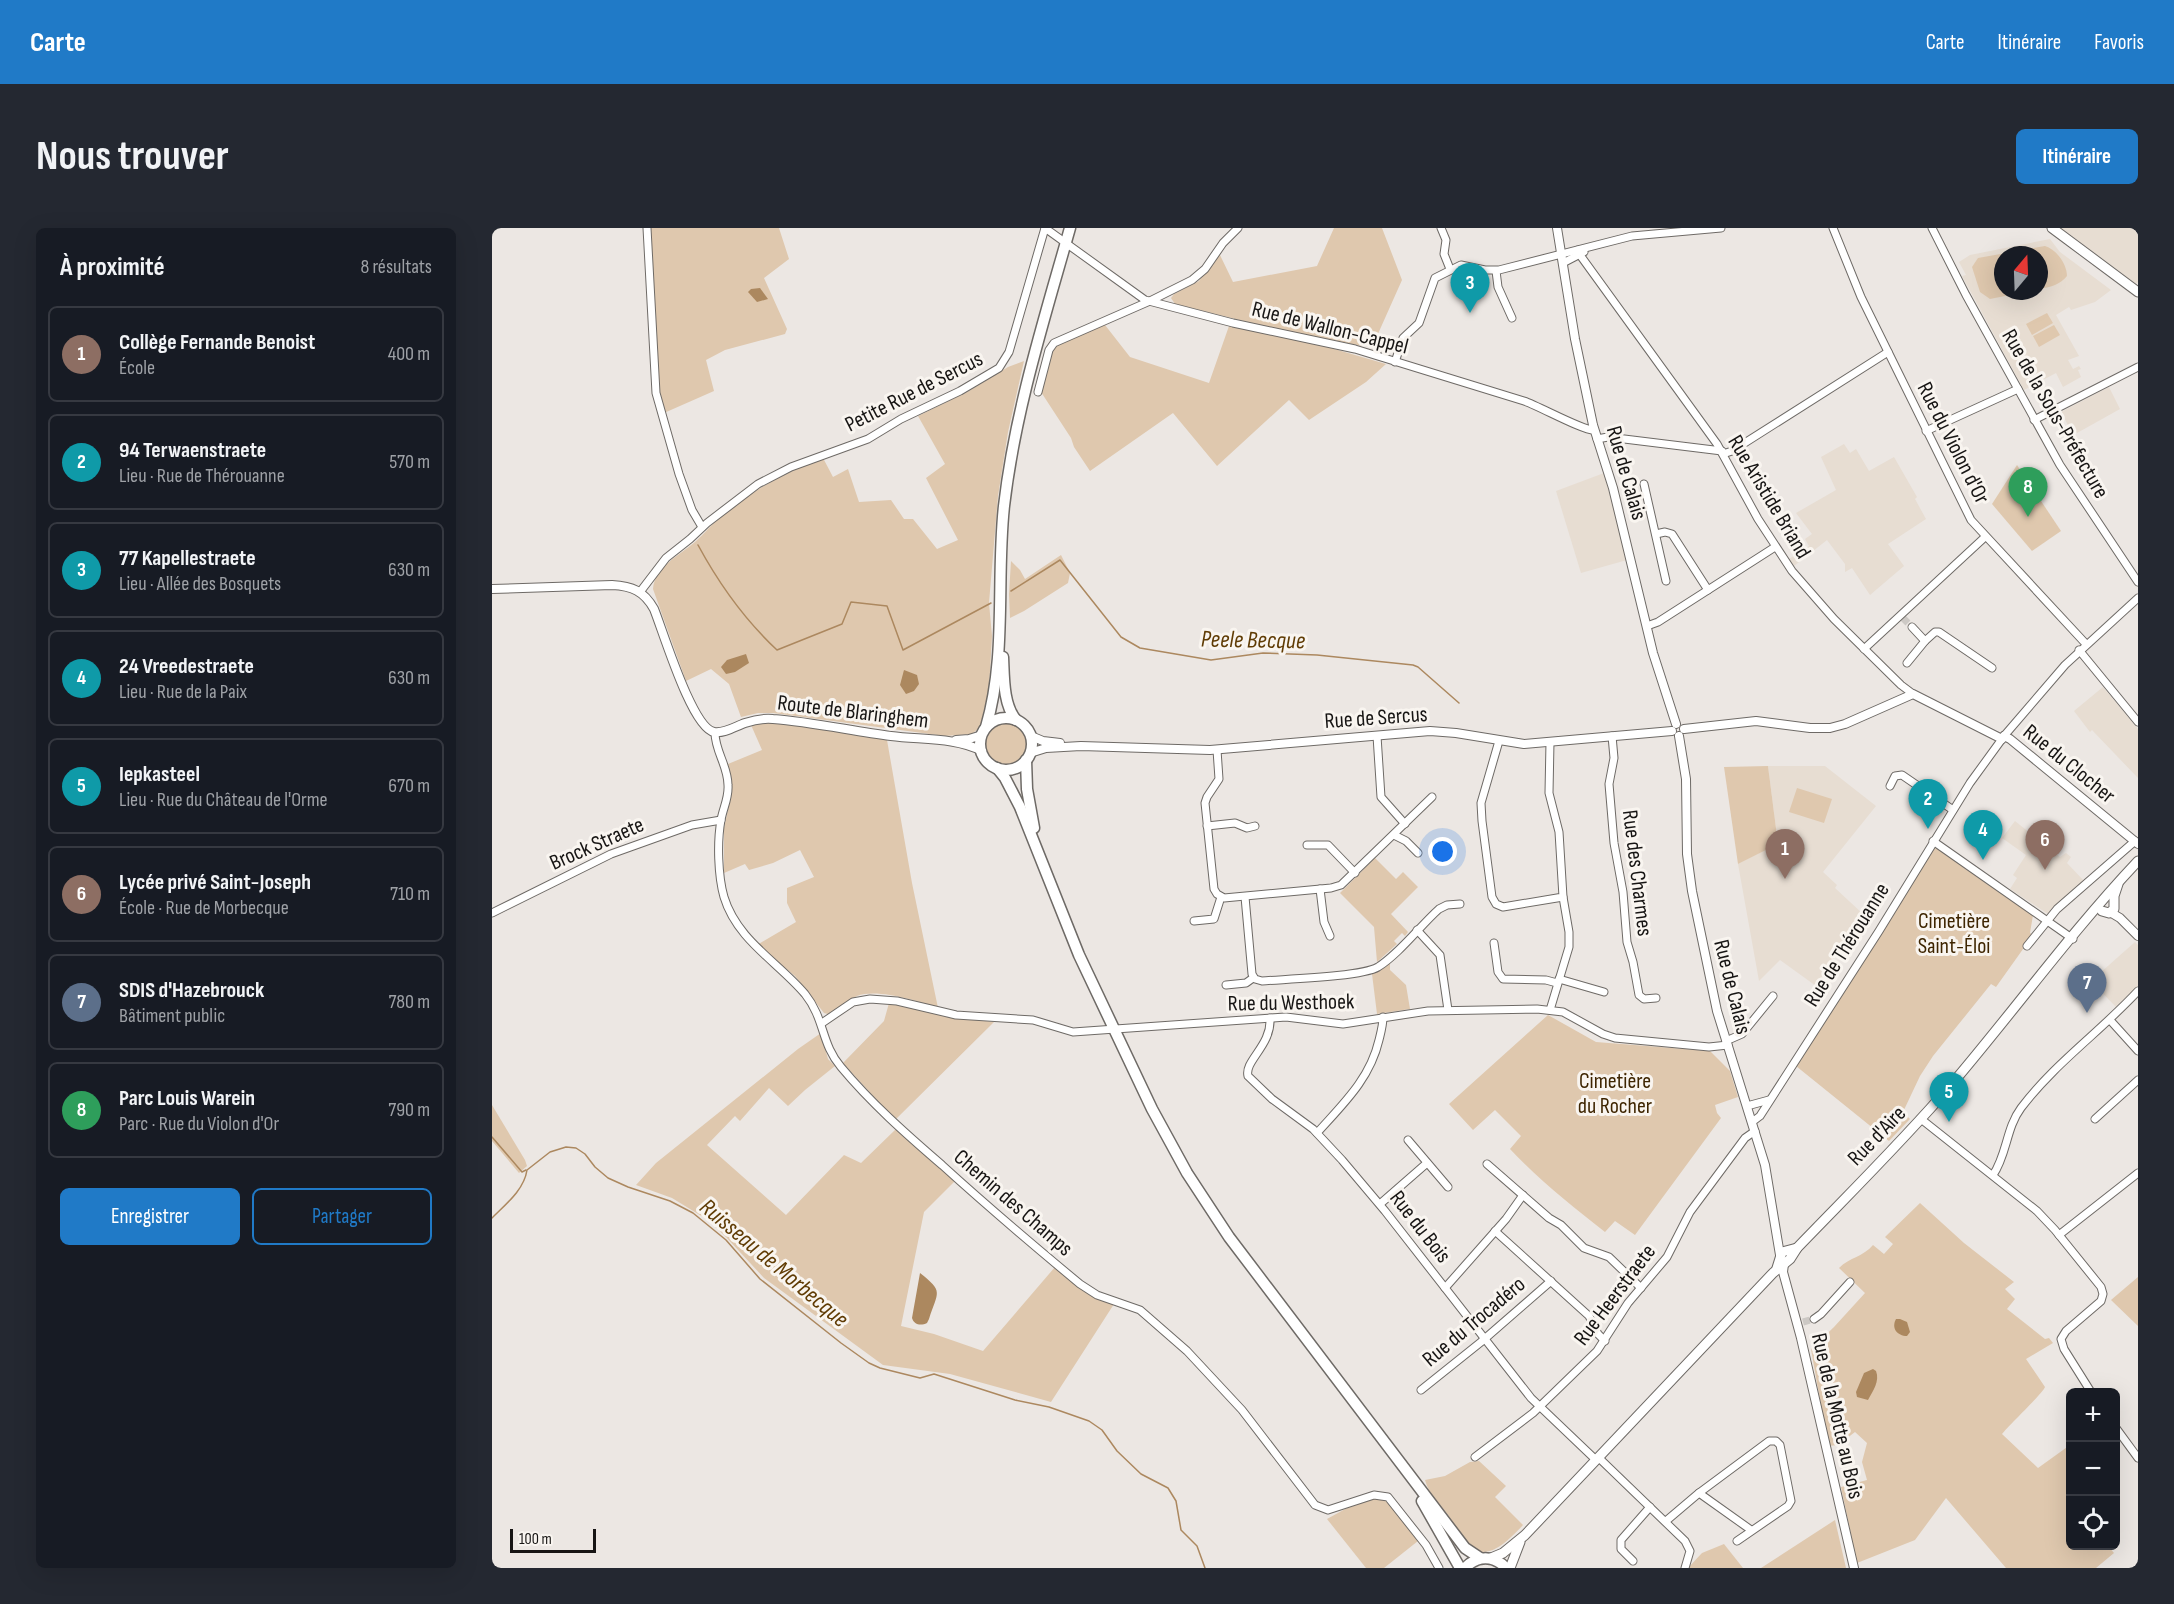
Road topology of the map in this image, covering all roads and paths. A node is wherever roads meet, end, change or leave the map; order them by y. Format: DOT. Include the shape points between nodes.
graph roads {
  1 [pos="647,228"];
  2 [pos="1045,228"];
  3 [pos="1070,228"];
  4 [pos="1238,228"];
  5 [pos="1441,228"];
  6 [pos="1557,228"];
  7 [pos="1721,228"];
  8 [pos="1833,228"];
  9 [pos="1932,228"];
  10 [pos="2052,228"];
  11 [pos="1066,243"];
  12 [pos="1579,252"];
  13 [pos="1562,253"];
  14 [pos="1563,263"];
  15 [pos="1450,269"];
  16 [pos="1496,271"];
  17 [pos="2138,292"];
  18 [pos="1150,301"];
  19 [pos="1512,318"];
  20 [pos="1888,352"];
  21 [pos="1395,362"];
  22 [pos="2138,367"];
  23 [pos="2018,389"];
  24 [pos="1038,392"];
  25 [pos="2034,420"];
  26 [pos="1926,431"];
  27 [pos="1596,434"];
  28 [pos="1723,453"];
  29 [pos="1644,484"];
  30 [pos="702,527"];
  31 [pos="1656,534"];
  32 [pos="1985,537"];
  33 [pos="1775,547"];
  34 [pos="1666,581"];
  35 [pos="2138,582"];
  36 [pos="492,589"];
  37 [pos="1708,590"];
  38 [pos="640,592"];
  39 [pos="2138,598"];
  40 [pos="1647,626"];
  41 [pos="1912,627"];
  42 [pos="1000,633"];
  43 [pos="1925,641"];
  44 [pos="2086,644"];
  45 [pos="1864,649"];
  46 [pos="2079,650"];
  47 [pos="1907,663"];
  48 [pos="1992,668"];
  49 [pos="1913,694"];
  50 [pos="1016,720"];
  51 [pos="2138,722"];
  52 [pos="1678,730"];
  53 [pos="984,731"];
  54 [pos="715,733"];
  55 [pos="1031,736"];
  56 [pos="1377,736"];
  57 [pos="1612,736"];
  58 [pos="2003,737"];
  59 [pos="940,741"];
  60 [pos="1499,741"];
  61 [pos="1550,742"];
  62 [pos="1081,746"];
  63 [pos="1217,750"];
  64 [pos="982,751"];
  65 [pos="1028,757"];
  66 [pos="997,768"];
  67 [pos="1890,786"];
  68 [pos="1432,797"];
  69 [pos="1953,810"];
  70 [pos="721,820"];
  71 [pos="1405,824"];
  72 [pos="1207,826"];
  73 [pos="1255,826"];
  74 [pos="1394,835"];
  75 [pos="1933,841"];
  76 [pos="2136,843"];
  77 [pos="1307,845"];
  78 [pos="1418,853"];
  79 [pos="2138,861"];
  80 [pos="1043,866"];
  81 [pos="1355,873"];
  82 [pos="1320,889"];
  83 [pos="1221,897"];
  84 [pos="1245,897"];
  85 [pos="1563,897"];
  86 [pos="1460,904"];
  87 [pos="2107,905"];
  88 [pos="492,913"];
  89 [pos="2046,920"];
  90 [pos="1194,921"];
  91 [pos="1417,930"];
  92 [pos="2138,934"];
  93 [pos="1330,936"];
  94 [pos="2072,938"];
  95 [pos="1494,943"];
  96 [pos="2027,946"];
  97 [pos="1253,978"];
  98 [pos="1558,981"];
  99 [pos="1226,985"];
  100 [pos="2138,991"];
  101 [pos="1604,992"];
  102 [pos="1773,996"];
  103 [pos="1656,998"];
  104 [pos="1448,1010"];
  105 [pos="1550,1010"];
  106 [pos="1383,1017"];
  107 [pos="1270,1018"];
  108 [pos="2110,1020"];
  109 [pos="822,1023"];
  110 [pos="1115,1030"];
  111 [pos="1727,1043"];
  112 [pos="2138,1051"];
  113 [pos="2138,1080"];
  114 [pos="1771,1099"];
  115 [pos="1747,1106"];
  116 [pos="1921,1119"];
  117 [pos="2095,1119"];
  118 [pos="1752,1122"];
  119 [pos="1755,1131"];
  120 [pos="1317,1133"];
  121 [pos="1408,1140"];
  122 [pos="1427,1164"];
  123 [pos="1487,1164"];
  124 [pos="2138,1173"];
  125 [pos="1993,1175"];
  126 [pos="1448,1187"];
  127 [pos="1523,1195"];
  128 [pos="1380,1204"];
  129 [pos="1496,1231"];
  130 [pos="2059,1234"];
  131 [pos="1784,1260"];
  132 [pos="1551,1281"];
  133 [pos="1850,1282"];
  134 [pos="1445,1288"];
  135 [pos="1641,1288"];
  136 [pos="1814,1319"];
  137 [pos="1485,1339"];
  138 [pos="1605,1341"];
  139 [pos="2088,1388"];
  140 [pos="1421,1390"];
  141 [pos="1540,1407"];
  142 [pos="2120,1435"];
  143 [pos="1475,1457"];
  144 [pos="1395,1458"];
  145 [pos="2138,1458"];
  146 [pos="1598,1459"];
  147 [pos="1699,1492"];
  148 [pos="1650,1507"];
  149 [pos="1666,1521"];
  150 [pos="1751,1530"];
  151 [pos="1524,1535"];
  152 [pos="1737,1541"];
  153 [pos="1485,1558"];
  154 [pos="1633,1561"];
  155 [pos="1439,1568"];
  156 [pos="1460,1568"];
  157 [pos="1465,1568"];
  158 [pos="1508,1568"];
  159 [pos="1685,1568"];
  160 [pos="1854,1568"];
  1 -- 30 [label="street" via="656,393 676,467"];
  2 -- 11 [label="street, Rue de Wallon-Cappel"];
  2 -- 30 [label="street, Petite Rue de Sercus" via="1009,352 999,368 868,439 776,474"];
  3 -- 11 [label="main road"];
  4 -- 18 [label="street" via="1199,274"];
  5 -- 15 [label="street"];
  6 -- 13 [label="street, Rue de Calais"];
  7 -- 12 [label="street" via="1636,235"];
  8 -- 20 [label="street, Rue du Violon d'Or"];
  9 -- 23 [label="street, Rue de la Sous-Préfecture"];
  10 -- 17 [label="main road"];
  11 -- 18 [label="street, Rue de Wallon-Cappel"];
  11 -- 42 [label="main road" via="1012,450 1001,543"];
  12 -- 13 [label="street"];
  12 -- 14 [label="street"];
  12 -- 28 [label="street, Rue Aristide Briand"];
  13 -- 14 [label="street, Rue de Calais"];
  13 -- 16 [label="street"];
  14 -- 27 [label="street, Rue de Calais"];
  15 -- 16 [label="street" via="1464,264"];
  15 -- 21 [label="street" via="1434,280 1419,323 1403,338"];
  16 -- 19 [label="street" via="1498,287"];
  18 -- 21 [label="street, Rue de Wallon-Cappel"];
  18 -- 24 [label="street" via="1054,343"];
  20 -- 26 [label="street, Rue du Violon d'Or"];
  20 -- 28 [label="street"];
  21 -- 27 [label="street, Rue de Wallon-Cappel" via="1518,399"];
  22 -- 25 [label="street"];
  23 -- 25 [label="street, Rue de la Sous-Préfecture"];
  23 -- 26 [label="street"];
  25 -- 35 [label="street, Rue de la Sous-Préfecture"];
  26 -- 32 [label="street, Rue du Violon d'Or" via="1966,511"];
  27 -- 28 [label="street, Rue de Wallon-Cappel"];
  27 -- 40 [label="street, Rue de Calais"];
  28 -- 33 [label="street, Rue Aristide Briand"];
  29 -- 31 [label="street"];
  30 -- 38 [label="street, Petite Rue de Sercus" via="666,558"];
  31 -- 34 [label="street"];
  31 -- 37 [label="street" via="1672,534"];
  32 -- 44 [label="street, Rue du Violon d'Or"];
  32 -- 45 [label="street"];
  33 -- 37 [label="street"];
  33 -- 45 [label="street, Rue Aristide Briand" via="1817,601"];
  36 -- 38 [label="street" via="612,585"];
  37 -- 40 [label="street"];
  38 -- 54 [label="street" via="654,609 694,711 707,729"];
  39 -- 44 [label="street, Rue de Thérouanne"];
  40 -- 52 [label="street, Rue de Calais"];
  41 -- 43 [label="street"];
  42 -- 50 [label="main road" via="1007,701"];
  42 -- 53 [label="main road" via="993,701"];
  43 -- 47 [label="street"];
  43 -- 48 [label="street" via="1938,631"];
  44 -- 46 [label="street, Rue de Thérouanne"];
  45 -- 49 [label="street, Rue Aristide Briand"];
  46 -- 51 [label="street"];
  46 -- 58 [label="street, Rue de Thérouanne"];
  49 -- 52 [label="street, Rue de Sercus" via="1830,728 1749,721"];
  49 -- 58 [label="street, Rue Aristide Briand"];
  50 -- 53 [label="main road" via="999,719"];
  50 -- 55 [label="main road"];
  52 -- 57 [label="street, Rue de Sercus"];
  52 -- 111 [label="street, Rue de Calais" via="1686,784 1690,879"];
  53 -- 59 [label="street, Route de Blaringhem" via="966,739"];
  53 -- 64 [label="main road"];
  54 -- 59 [label="street, Route de Blaringhem" via="749,721 773,719"];
  54 -- 70 [label="street, Chemin des Champs" via="729,785"];
  55 -- 62 [label="street, Rue de Sercus"];
  55 -- 65 [label="main road"];
  56 -- 60 [label="street, Rue de Sercus" via="1443,732"];
  56 -- 63 [label="street, Rue de Sercus"];
  56 -- 71 [label="street" via="1382,797"];
  57 -- 61 [label="street, Rue de Sercus"];
  57 -- 103 [label="street, Rue des Charmes" via="1614,758 1609,791 1627,942 1639,995 1644,999"];
  58 -- 69 [label="street, Rue de Thérouanne"];
  58 -- 76 [label="street, Rue du Clocher"];
  59 -- 64 [label="street, Route de Blaringhem"];
  60 -- 61 [label="street, Rue de Sercus"];
  60 -- 85 [label="street" via="1481,803 1493,900 1506,907"];
  61 -- 85 [label="street" via="1549,793 1559,832"];
  62 -- 63 [label="street, Rue de Sercus"];
  62 -- 65 [label="street, Rue de Sercus" via="1046,748"];
  63 -- 72 [label="street" via="1219,777 1206,799"];
  64 -- 66 [label="main road"];
  65 -- 66 [label="main road" via="1013,768"];
  65 -- 80 [label="main road" via="1028,801"];
  66 -- 80 [label="main road" via="1020,807"];
  67 -- 69 [label="street" via="1894,777 1900,775"];
  68 -- 71 [label="street"];
  69 -- 75 [label="street, Rue de Thérouanne"];
  70 -- 88 [label="street, Brock Straete" via="684,828 611,854"];
  70 -- 109 [label="street, Chemin des Champs" via="720,875 730,912 762,954 805,995"];
  71 -- 74 [label="street"];
  72 -- 73 [label="street"];
  72 -- 83 [label="street" via="1214,889"];
  74 -- 78 [label="street"];
  74 -- 81 [label="street"];
  75 -- 89 [label="street"];
  75 -- 114 [label="street, Rue de Thérouanne"];
  76 -- 89 [label="street"];
  77 -- 81 [label="street" via="1328,845"];
  79 -- 87 [label="main road, Rue d'Aire" via="2119,882"];
  80 -- 110 [label="main road" via="1071,939"];
  81 -- 82 [label="street" via="1341,885"];
  82 -- 84 [label="street"];
  82 -- 93 [label="street"];
  83 -- 84 [label="street"];
  83 -- 90 [label="street" via="1214,919"];
  84 -- 97 [label="street"];
  85 -- 98 [label="street" via="1569,939"];
  86 -- 91 [label="street" via="1442,907"];
  87 -- 92 [label="street"];
  87 -- 94 [label="main road, Rue d'Aire"];
  89 -- 94 [label="street"];
  89 -- 96 [label="street"];
  91 -- 97 [label="street" via="1382,964 1366,972 1262,981"];
  91 -- 104 [label="street" via="1440,955"];
  94 -- 116 [label="main road, Rue d'Aire"];
  95 -- 98 [label="street" via="1501,977"];
  97 -- 99 [label="street" via="1246,983"];
  98 -- 101 [label="street"];
  98 -- 105 [label="street"];
  100 -- 108 [label="street"];
  102 -- 111 [label="street" via="1743,1034"];
  104 -- 105 [label="street, Rue du Westhoek"];
  104 -- 106 [label="street, Rue du Westhoek"];
  105 -- 111 [label="street, Rue du Westhoek" via="1566,1013 1614,1038 1709,1047"];
  106 -- 107 [label="street, Rue du Westhoek" via="1343,1024 1296,1017"];
  106 -- 120 [label="street" via="1371,1065 1353,1094"];
  107 -- 110 [label="street, Rue du Westhoek"];
  107 -- 120 [label="street, Rue du Bois" via="1268,1038 1248,1067 1247,1075"];
  108 -- 112 [label="street"];
  108 -- 125 [label="street" via="2063,1060 2020,1110"];
  109 -- 110 [label="street, Rue du Westhoek" via="853,1002 875,999 961,1016 1033,1020 1070,1032"];
  109 -- 155 [label="street, Chemin des Champs" via="833,1057 887,1117 1084,1288 1136,1308 1177,1342 1242,1410 1315,1505 1328,1510 1377,1494 1388,1497"];
  110 -- 144 [label="main road" via="1171,1145 1216,1220"];
  111 -- 115 [label="street, Rue de Calais"];
  113 -- 117 [label="street"];
  114 -- 115 [label="street"];
  114 -- 118 [label="street, Rue de Thérouanne"];
  115 -- 118 [label="street, Rue de Calais"];
  116 -- 125 [label="street"];
  116 -- 131 [label="main road, Rue d'Aire"];
  118 -- 119 [label="street, Rue de Calais"];
  119 -- 131 [label="street, Rue de Calais"];
  119 -- 135 [label="street, Rue Heerstraete" via="1745,1138 1690,1212 1670,1253"];
  120 -- 128 [label="street, Rue du Bois"];
  121 -- 122 [label="street"];
  122 -- 126 [label="street"];
  122 -- 128 [label="street"];
  123 -- 127 [label="street"];
  124 -- 130 [label="street"];
  125 -- 130 [label="street"];
  127 -- 129 [label="street"];
  127 -- 135 [label="street" via="1586,1249 1609,1257"];
  128 -- 134 [label="street, Rue du Bois"];
  129 -- 132 [label="street"];
  129 -- 134 [label="street"];
  130 -- 139 [label="street" via="2103,1292 2099,1304 2061,1339"];
  131 -- 146 [label="main road, Rue d'Aire"];
  131 -- 160 [label="street, Rue de la Motte au Bois"];
  132 -- 137 [label="street, Rue du Trocadéro"];
  132 -- 138 [label="street" via="1589,1316"];
  133 -- 136 [label="street"];
  134 -- 137 [label="street, Rue du Bois"];
  135 -- 138 [label="street, Rue Heerstraete"];
  137 -- 140 [label="street, Rue du Trocadéro"];
  137 -- 141 [label="street, Rue du Bois"];
  138 -- 141 [label="street, Rue Heerstraete"];
  141 -- 143 [label="street, Rue Heerstraete"];
  141 -- 146 [label="street, Rue du Bois"];
  142 -- 145 [label="street"];
  144 -- 153 [label="main road" via="1465,1548"];
  144 -- 156 [label="main road"];
  146 -- 148 [label="street, Rue du Bois"];
  146 -- 151 [label="main road, Rue d'Aire"];
  147 -- 149 [label="street"];
  147 -- 150 [label="street"];
  147 -- 150 [label="street" via="1769,1441 1778,1442 1791,1501"];
  148 -- 149 [label="street, Rue du Bois"];
  148 -- 154 [label="street" via="1621,1540 1621,1549"];
  149 -- 159 [label="street, Rue du Bois" via="1690,1548"];
  150 -- 152 [label="street"];
  151 -- 153 [label="main road, Rue d'Aire" via="1501,1555"];
  151 -- 158 [label="main road, Rue d'Aire"];
  153 -- 157 [label="main road"];
  153 -- 158 [label="main road"];
}
